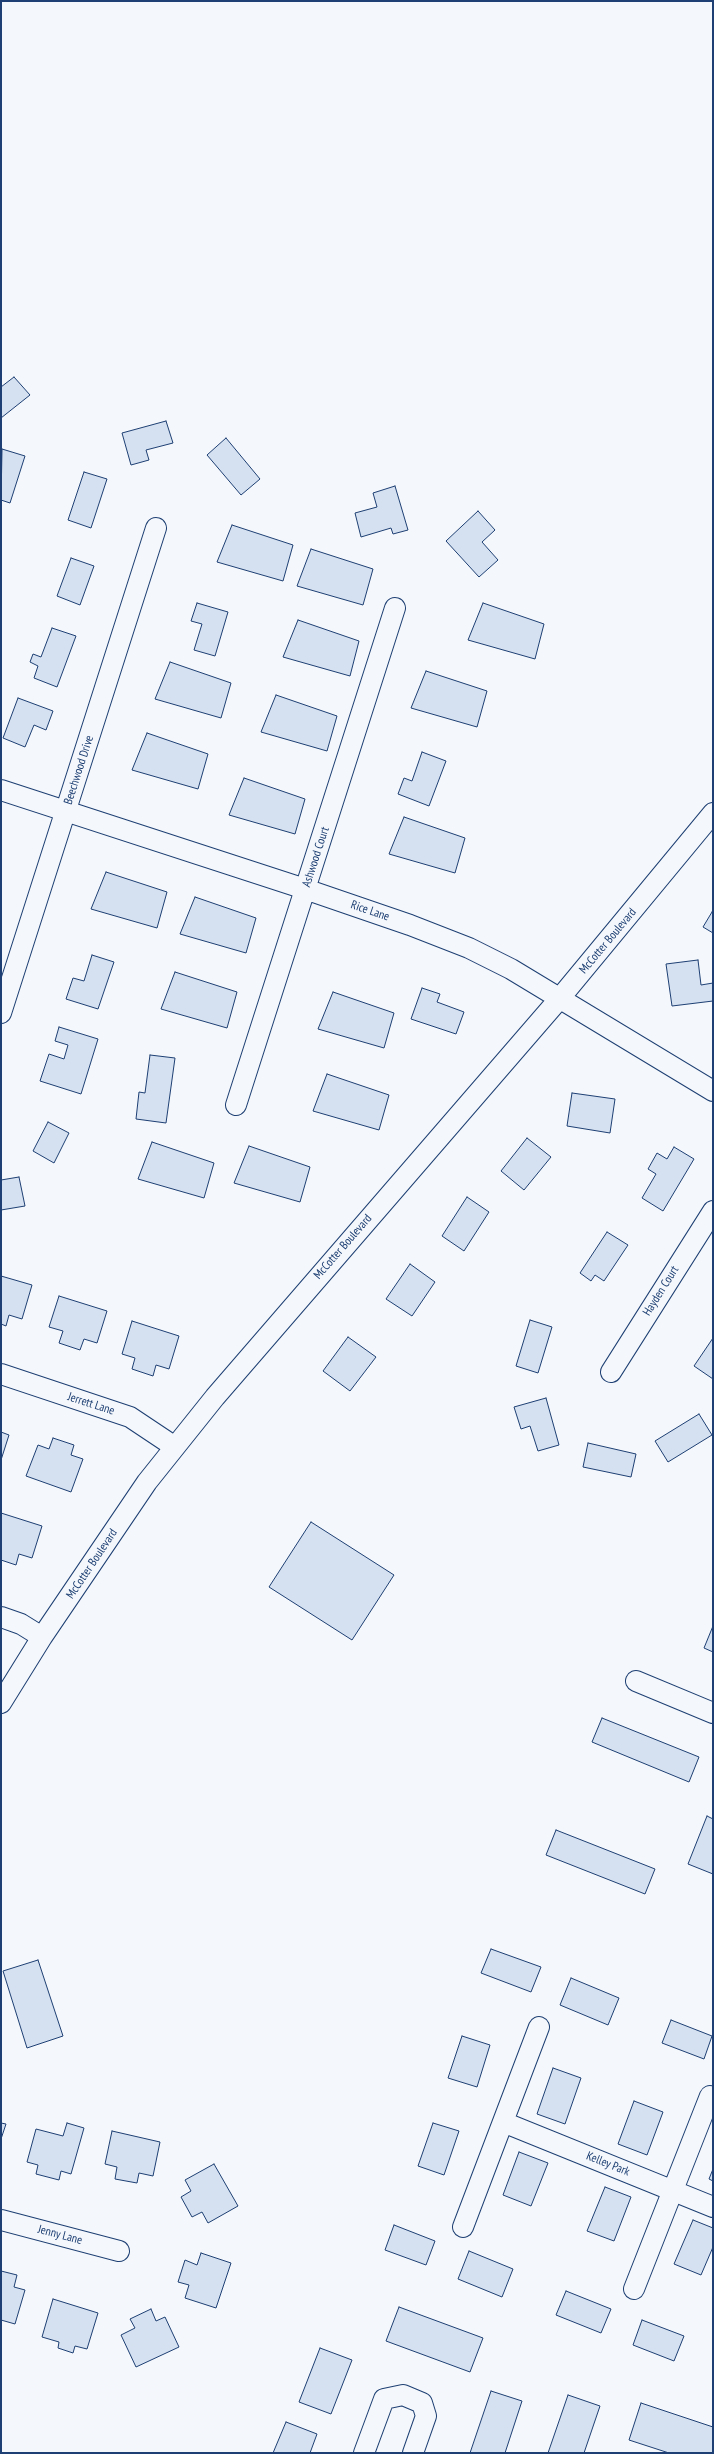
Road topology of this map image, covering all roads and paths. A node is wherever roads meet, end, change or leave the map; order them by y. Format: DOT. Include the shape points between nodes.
graph roads {
  1 [pos="156,528"];
  2 [pos="395,608"];
  3 [pos="1,790"];
  4 [pos="66,812"];
  5 [pos="713,813"];
  6 [pos="305,889"];
  7 [pos="560,998"];
  8 [pos="1,1013"];
  9 [pos="713,1091"];
  10 [pos="236,1105"];
  11 [pos="713,1211"];
  12 [pos="611,1372"];
  13 [pos="1,1374"];
  14 [pos="175,1447"];
  15 [pos="1,1617"];
  16 [pos="42,1637"];
  17 [pos="636,1681"];
  18 [pos="1,1703"];
  19 [pos="713,1713"];
  20 [pos="539,2027"];
  21 [pos="710,2096"];
  22 [pos="503,2122"];
  23 [pos="673,2191"];
  24 [pos="713,2207"];
  25 [pos="1,2220"];
  26 [pos="463,2227"];
  27 [pos="119,2251"];
  28 [pos="634,2289"];
  29 [pos="364,2453"];
  30 [pos="413,2453"];
  1 -- 4 [label="street, Beechwood Drive"];
  2 -- 6 [label="street, Ashwood Court"];
  3 -- 4 [label="street, Rice Lane"];
  4 -- 6 [label="street, Rice Lane"];
  4 -- 8 [label="street, Beechwood Drive"];
  5 -- 7 [label="street, McCotter Boulevard"];
  6 -- 7 [label="street, Rice Lane" via="410,925 476,952"];
  6 -- 10 [label="street, Ashwood Court"];
  7 -- 9 [label="street, Rice Lane"];
  7 -- 14 [label="street, McCotter Boulevard" via="318,1275"];
  11 -- 12 [label="street, Hayden Court"];
  13 -- 14 [label="street, Jerrett Lane" via="130,1417"];
  14 -- 16 [label="street, McCotter Boulevard"];
  15 -- 16 [label="street"];
  16 -- 18 [label="street, McCotter Boulevard"];
  17 -- 19 [label="street"];
  20 -- 22 [label="street"];
  21 -- 23 [label="street"];
  22 -- 23 [label="street, Kelley Park"];
  22 -- 26 [label="street"];
  23 -- 24 [label="street, Kelley Park"];
  23 -- 28 [label="street"];
  25 -- 27 [label="street, Jenny Lane"];
  29 -- 30 [label="street" via="384,2399 403,2395 422,2403 426,2416"];
}
